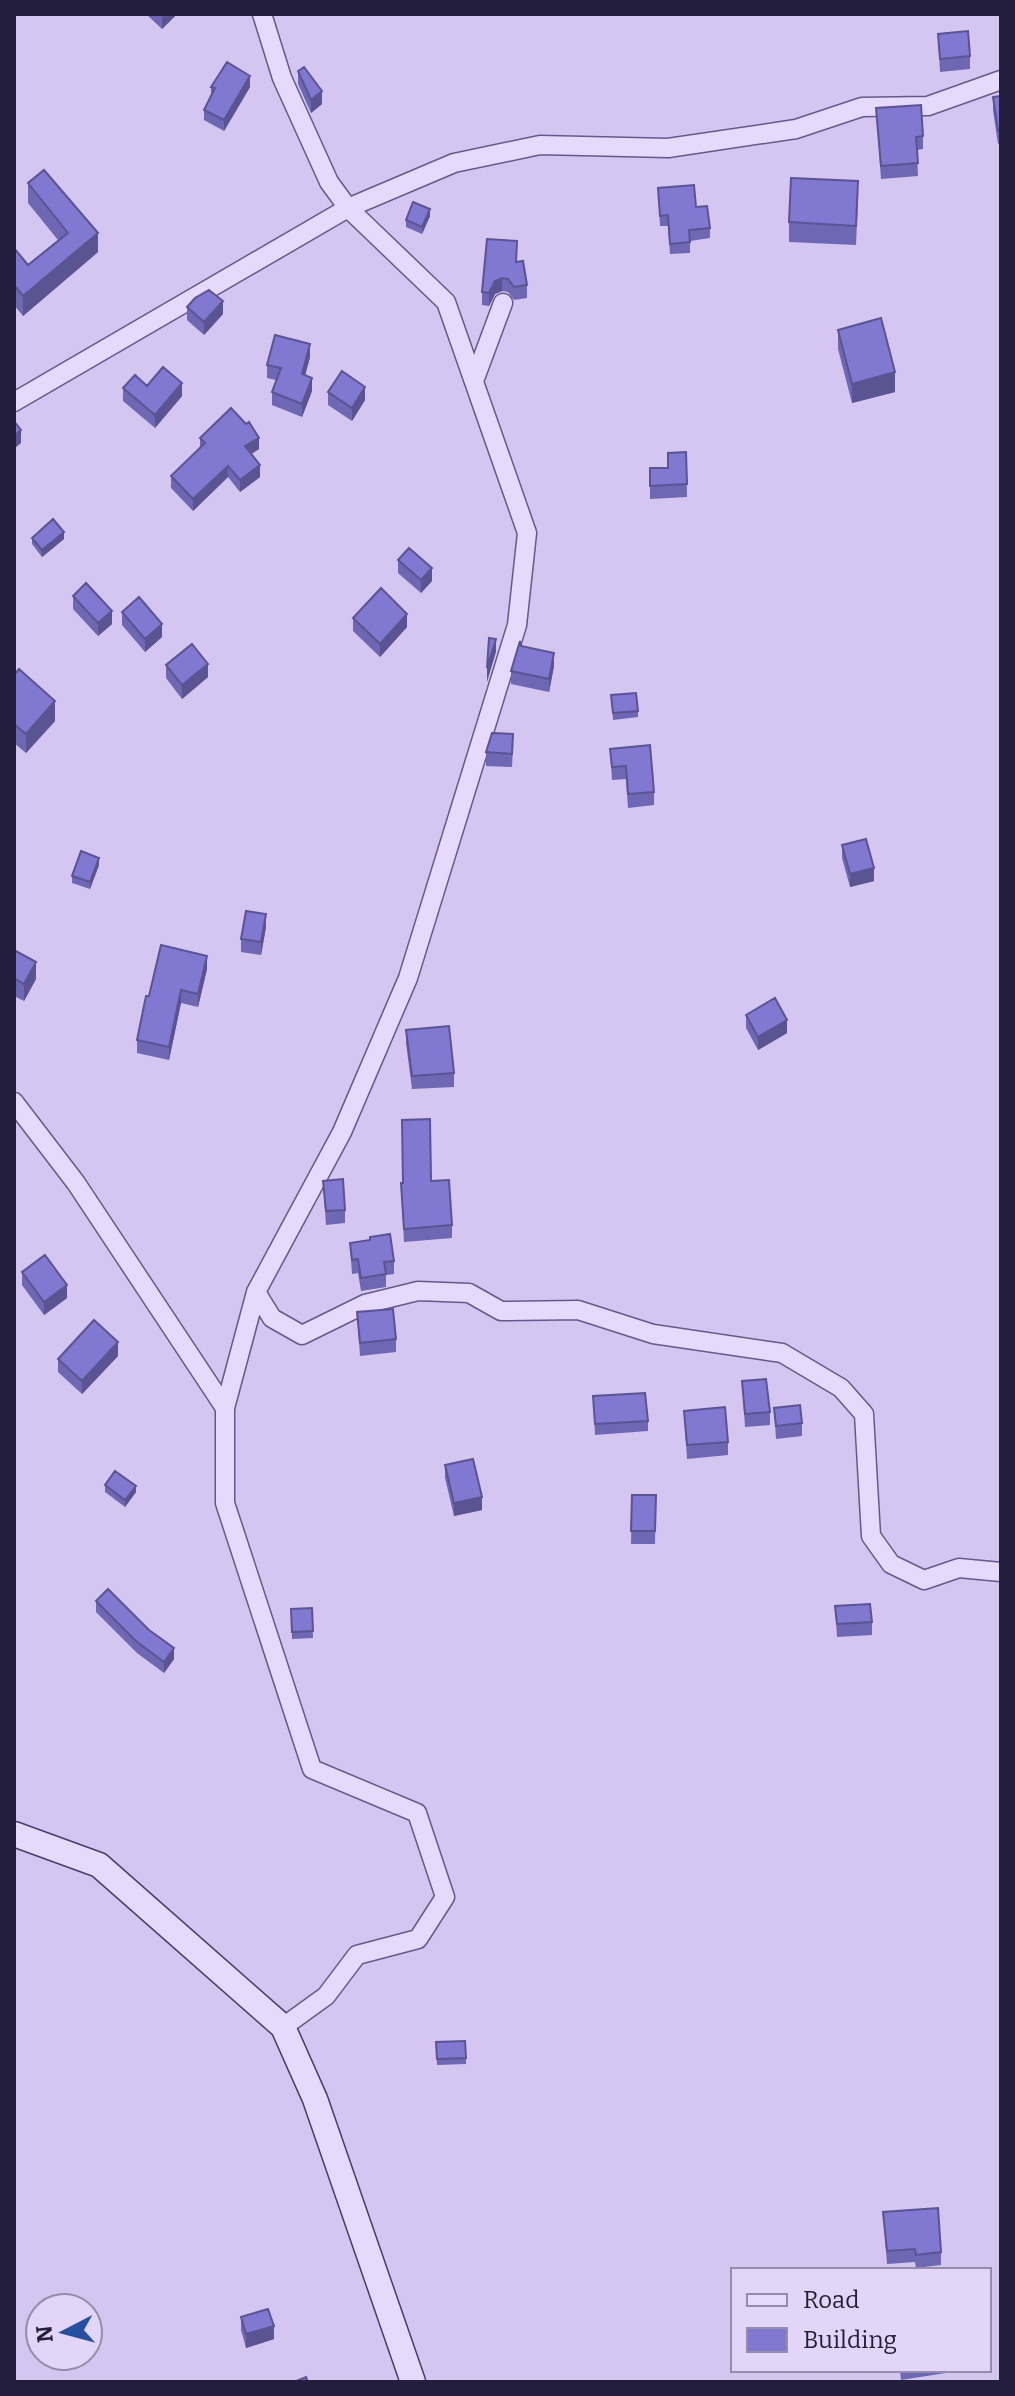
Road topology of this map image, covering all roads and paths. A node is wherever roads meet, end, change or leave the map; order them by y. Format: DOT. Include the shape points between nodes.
graph roads {
  1 [pos="262,14"];
  2 [pos="1001,80"];
  3 [pos="348,208"];
  4 [pos="503,303"];
  5 [pos="474,381"];
  6 [pos="14,402"];
  7 [pos="14,1102"];
  8 [pos="256,1292"];
  9 [pos="225,1408"];
  10 [pos="1001,1572"];
  11 [pos="14,1834"];
  12 [pos="283,2027"];
  13 [pos="413,2382"];
  1 -- 3 [label="street" via="288,91 329,182"];
  2 -- 3 [label="street" via="928,106 862,107 796,129 668,148 540,145 454,163"];
  3 -- 5 [label="street" via="446,302"];
  3 -- 6 [label="street"];
  4 -- 5 [label="street"];
  5 -- 8 [label="street" via="527,533 517,625 408,978 342,1132"];
  7 -- 9 [label="street" via="76,1183"];
  8 -- 9 [label="street"];
  8 -- 10 [label="street" via="272,1318 302,1335 365,1304 418,1291 469,1293 501,1311 578,1310 653,1334 782,1353 841,1388 864,1414 871,1536 891,1564 924,1580 959,1568"];
  9 -- 12 [label="street" via="225,1503 312,1769 417,1813 445,1897 418,1939 357,1955 326,1996"];
  11 -- 12 [label="street" via="99,1865"];
  12 -- 13 [label="street" via="315,2099"];
}
